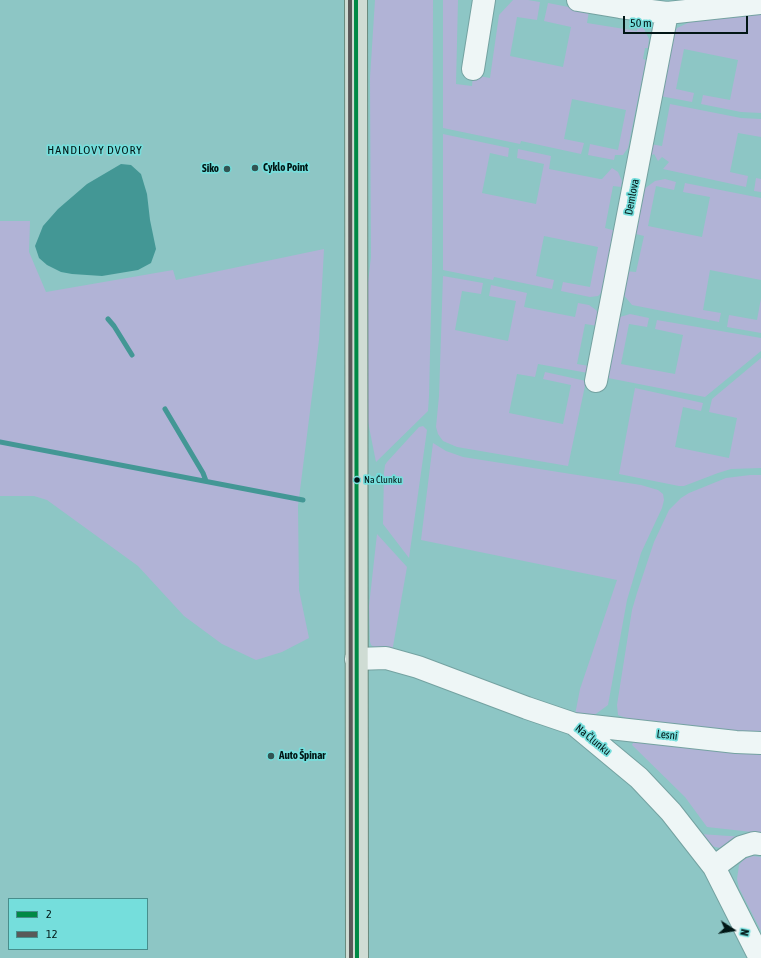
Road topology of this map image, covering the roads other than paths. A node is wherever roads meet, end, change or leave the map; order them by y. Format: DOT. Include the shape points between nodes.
graph roads {
  1 [pos="356,0"];
  2 [pos="484,0"];
  3 [pos="578,0"];
  4 [pos="761,2"];
  5 [pos="667,13"];
  6 [pos="473,69"];
  7 [pos="596,381"];
  8 [pos="356,658"];
  9 [pos="574,724"];
  10 [pos="761,743"];
  11 [pos="761,844"];
  12 [pos="714,866"];
  13 [pos="357,958"];
  14 [pos="760,958"];
  1 -- 8 [label="main road"];
  2 -- 6 [label="street"];
  3 -- 5 [label="street"];
  4 -- 5 [label="street"];
  5 -- 7 [label="street, Demlova"];
  8 -- 9 [label="street, Na Člunku" via="386,658 418,667"];
  8 -- 13 [label="main road"];
  9 -- 10 [label="street, Lesní"];
  9 -- 12 [label="street, Na Člunku" via="640,778"];
  11 -- 12 [label="street" via="754,843 741,847"];
  12 -- 14 [label="street, Na Člunku"];
}
